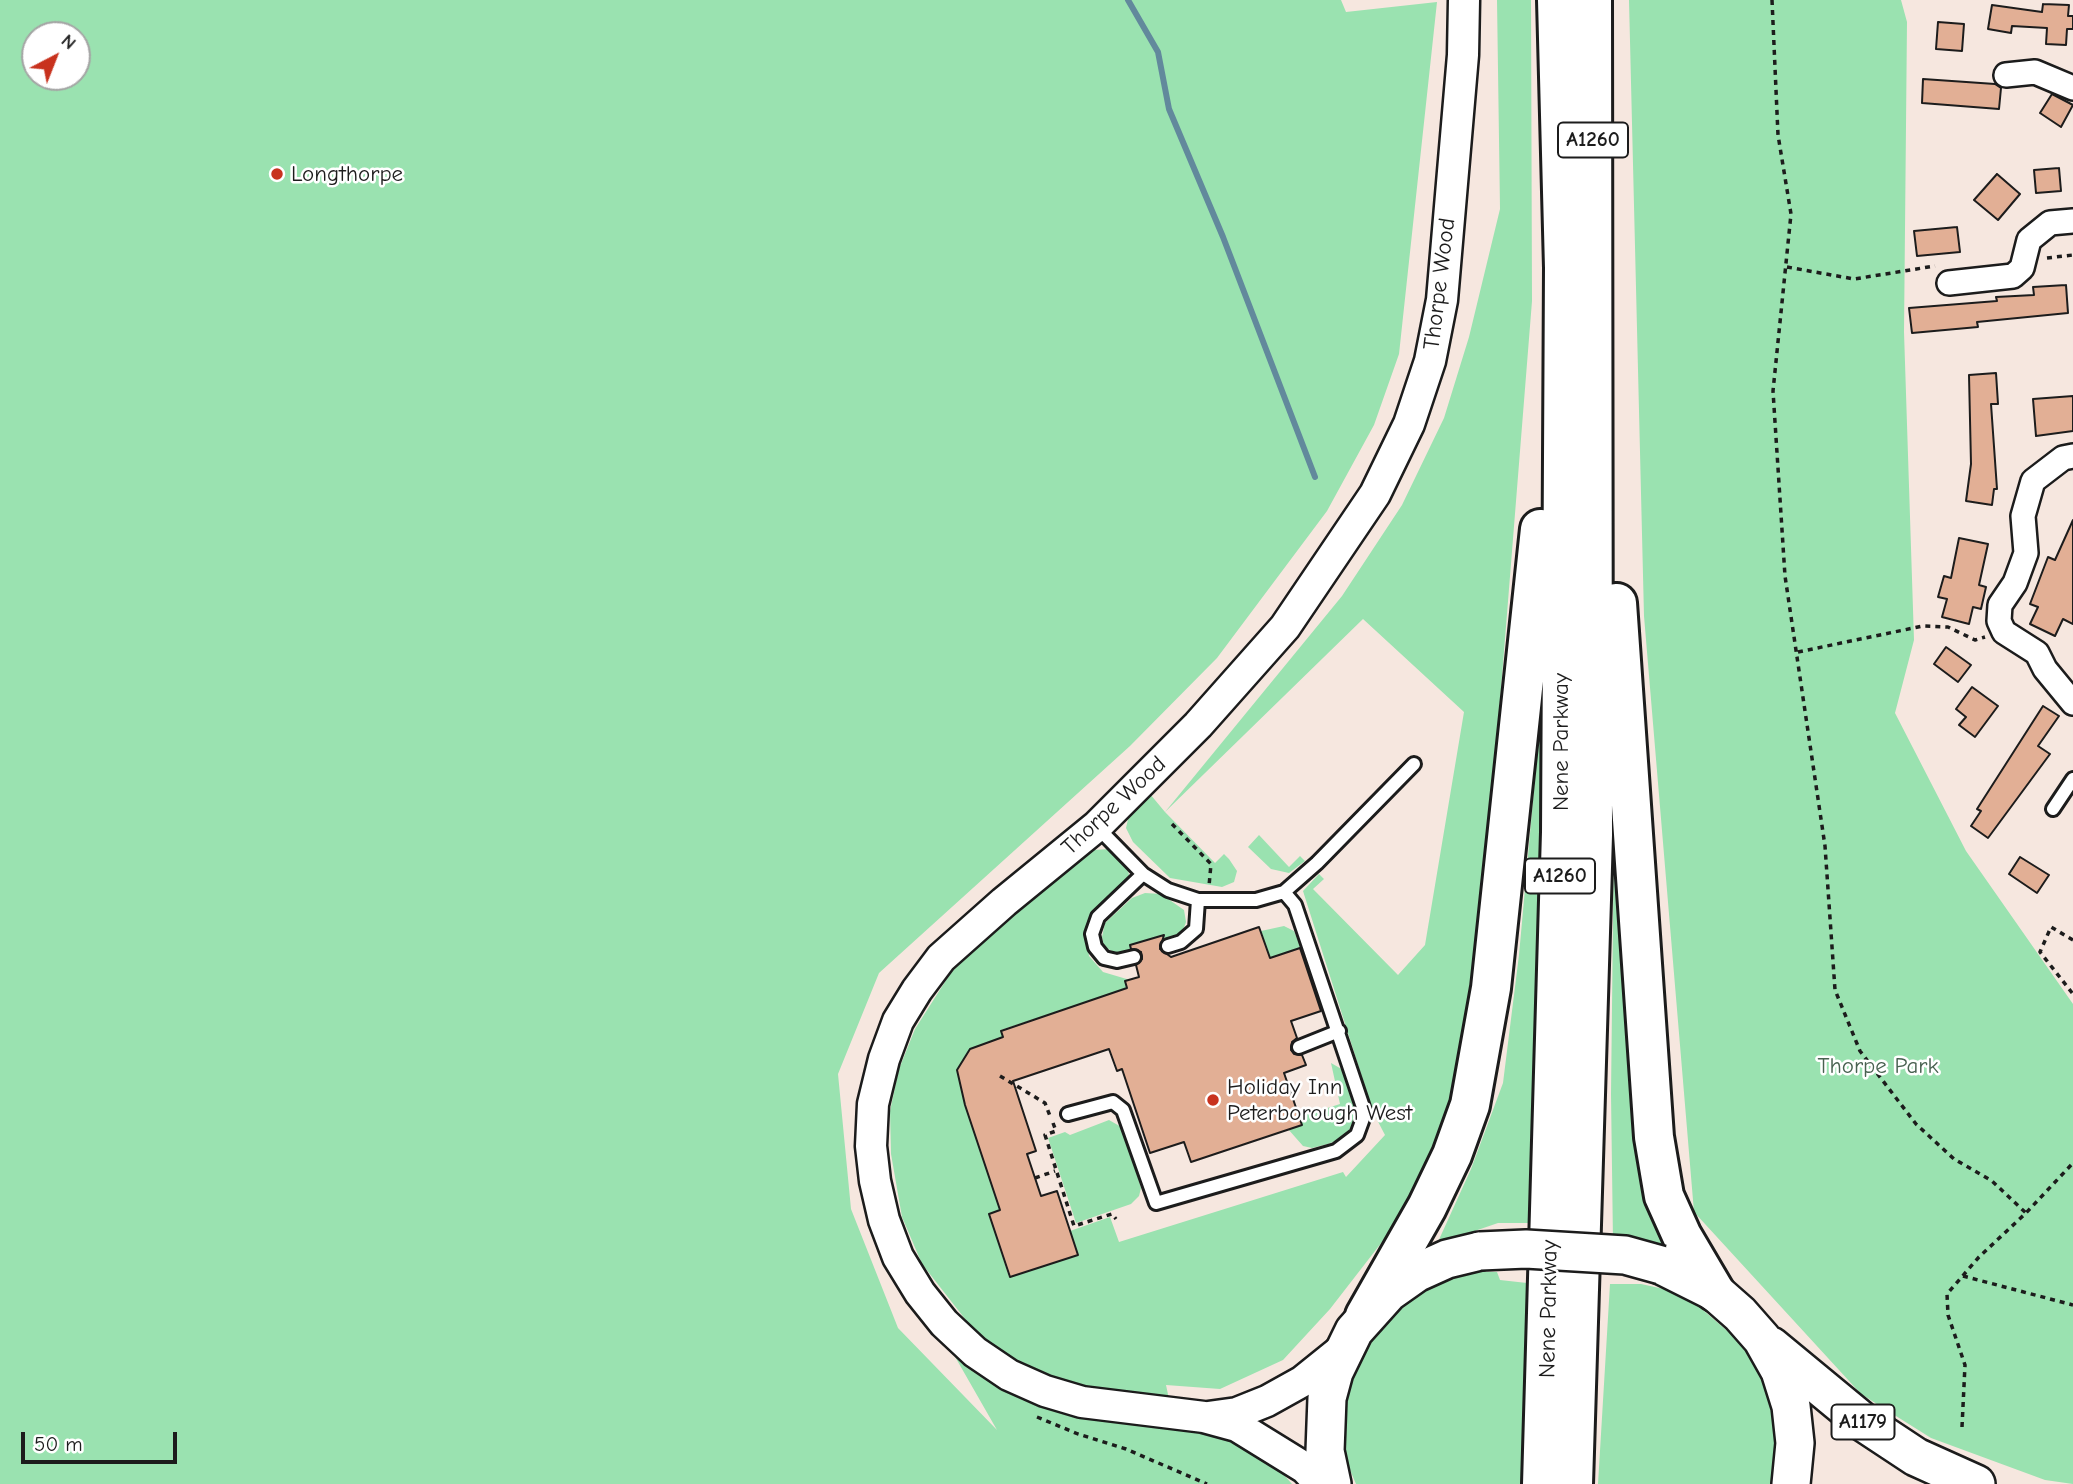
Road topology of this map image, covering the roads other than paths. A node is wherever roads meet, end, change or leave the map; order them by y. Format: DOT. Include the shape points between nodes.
graph roads {
  1 [pos="1464,0"];
  2 [pos="1557,0"];
  3 [pos="1592,0"];
  4 [pos="2006,75"];
  5 [pos="2073,88"];
  6 [pos="2073,220"];
  7 [pos="1579,273"];
  8 [pos="1943,274"];
  9 [pos="2073,456"];
  10 [pos="2073,703"];
  11 [pos="1413,764"];
  12 [pos="2073,779"];
  13 [pos="2053,809"];
  14 [pos="1097,826"];
  15 [pos="1143,874"];
  16 [pos="1284,892"];
  17 [pos="1198,900"];
  18 [pos="1168,946"];
  19 [pos="1134,957"];
  20 [pos="1339,1031"];
  21 [pos="1299,1046"];
  22 [pos="1068,1114"];
  23 [pos="1715,1292"];
  24 [pos="1365,1316"];
  25 [pos="1762,1339"];
  26 [pos="1344,1348"];
  27 [pos="1204,1417"];
  28 [pos="1320,1484"];
  29 [pos="1332,1484"];
  30 [pos="1542,1484"];
  31 [pos="1573,1484"];
  32 [pos="1791,1484"];
  33 [pos="1976,1484"];
  1 -- 14 [label="street, Thorpe Wood" via="1442,300 1430,361 1409,424 1375,494 1285,627 1198,725"];
  2 -- 7 [label="highway, Nene Parkway / A1260"];
  3 -- 7 [label="highway, Nene Parkway / A1260"];
  4 -- 5 [label="street" via="2035,72"];
  6 -- 8 [label="street" via="2050,223 2029,240 2022,268 2013,276"];
  7 -- 23 [label="highway" via="1654,1137 1664,1196"];
  7 -- 24 [label="highway" via="1528,656 1492,988 1470,1105 1427,1207"];
  7 -- 30 [label="highway, Nene Parkway / A1260"];
  7 -- 31 [label="highway, Nene Parkway / A1260" via="1593,835"];
  9 -- 10 [label="street" via="2032,481 2023,516 2026,553 2015,583 2000,605 1999,621 2004,632 2037,653"];
  11 -- 16 [label="lane"];
  12 -- 13 [label="lane"];
  14 -- 15 [label="lane"];
  14 -- 27 [label="street, Thorpe Wood" via="970,930 917,990 898,1021 873,1104 874,1181 898,1257 944,1323 975,1352 1045,1391 1082,1402"];
  15 -- 17 [label="lane" via="1168,890"];
  15 -- 19 [label="lane" via="1098,917 1092,934 1104,958"];
  16 -- 17 [label="lane" via="1256,900"];
  16 -- 20 [label="lane" via="1294,905"];
  17 -- 18 [label="lane" via="1196,929"];
  20 -- 21 [label="lane"];
  20 -- 22 [label="lane" via="1365,1113 1357,1135 1336,1150 1156,1203 1123,1110 1113,1102"];
  23 -- 24 [label="main road, bridge" via="1661,1265 1625,1255 1480,1251 1416,1273 1388,1292"];
  23 -- 25 [label="main road"];
  24 -- 26 [label="main road"];
  25 -- 32 [label="main road" via="1780,1371 1791,1406 1795,1443"];
  25 -- 33 [label="main road, A1179" via="1863,1422 1916,1457"];
  26 -- 27 [label="street, Thorpe Wood" via="1303,1381 1267,1401 1237,1413"];
  26 -- 29 [label="main road" via="1330,1385 1324,1424"];
  27 -- 28 [label="street, Thorpe Wood" via="1237,1426 1272,1445"];
}
